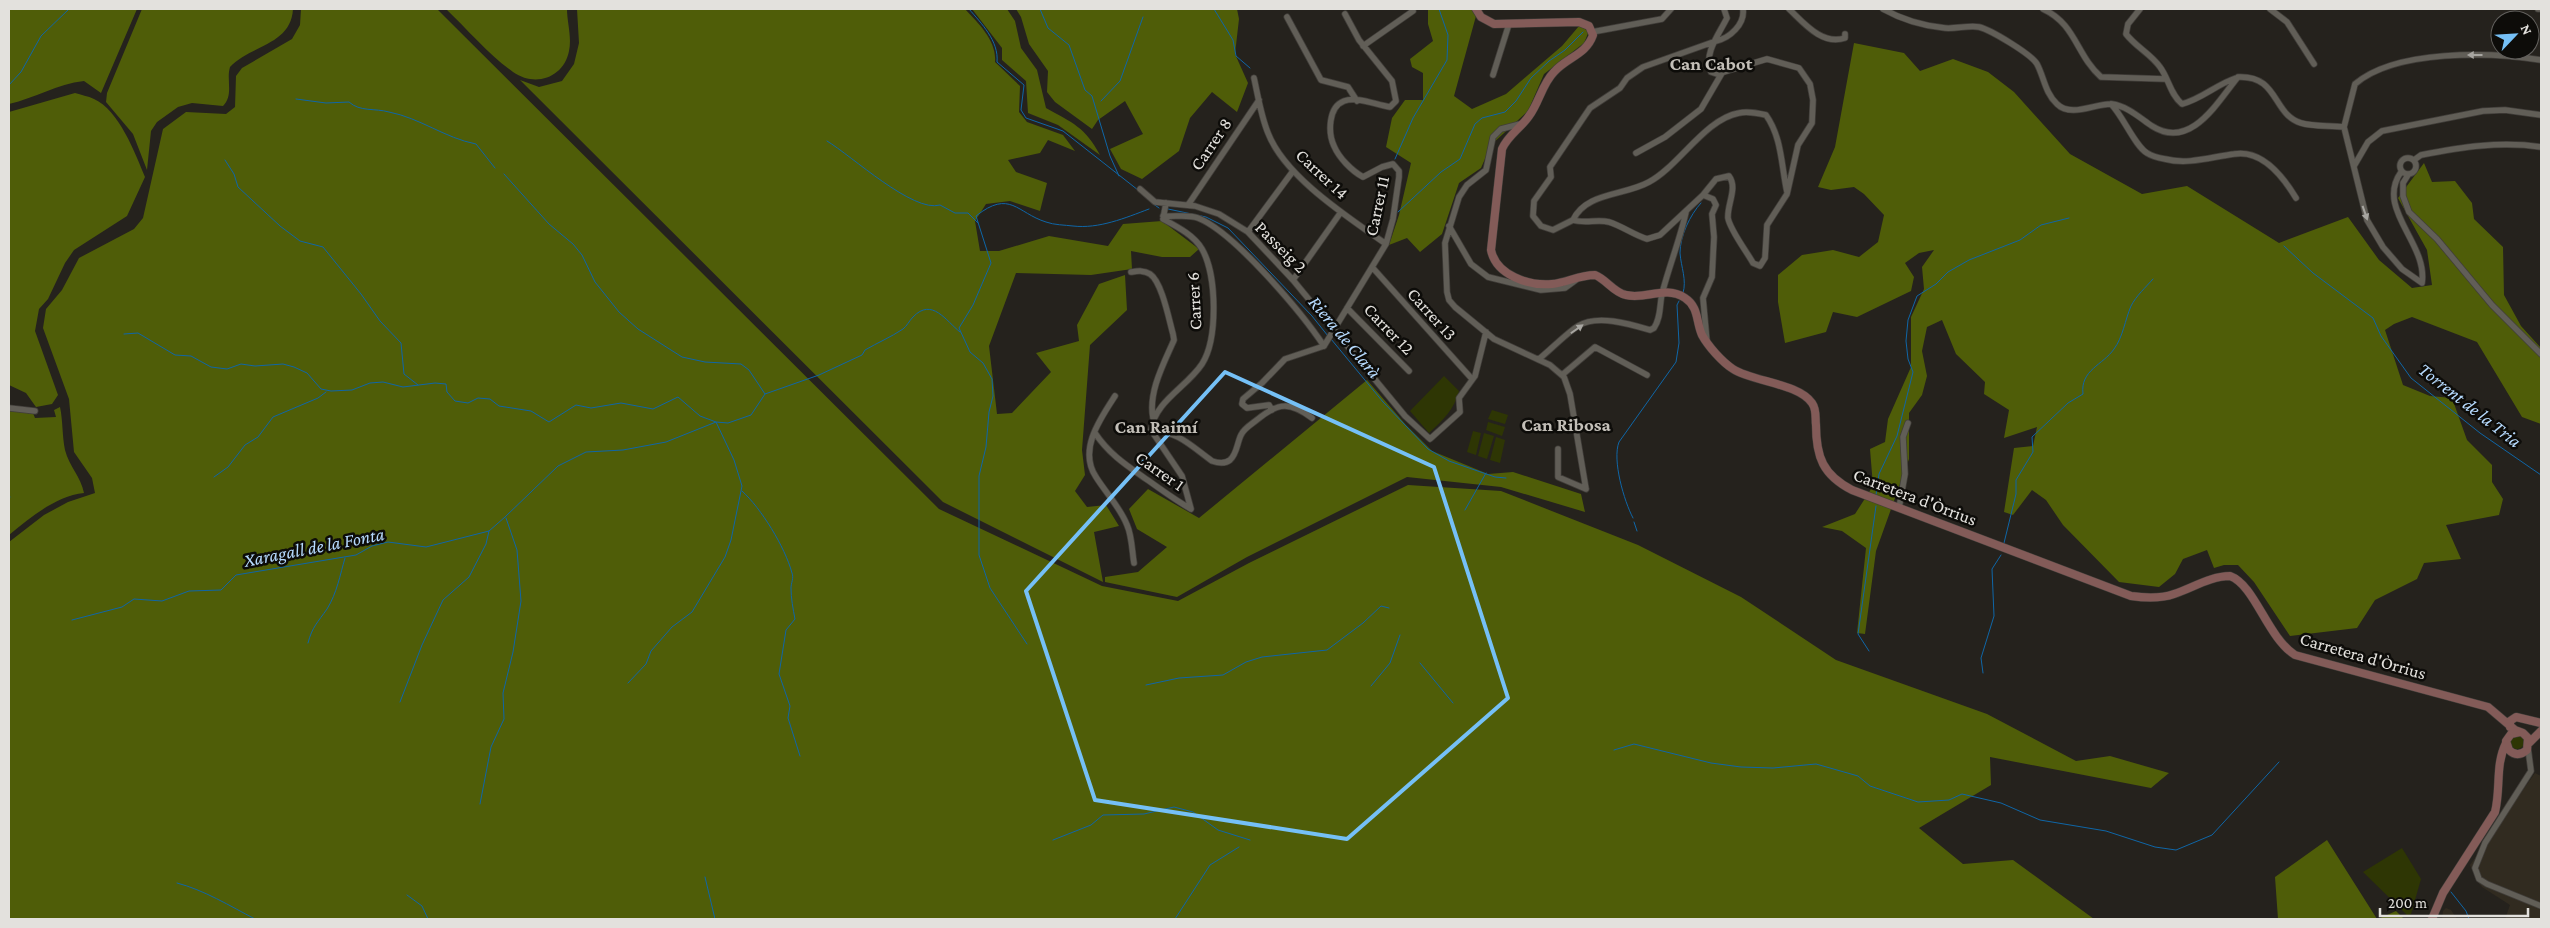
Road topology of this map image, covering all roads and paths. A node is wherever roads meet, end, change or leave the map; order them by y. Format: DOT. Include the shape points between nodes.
graph roads {
  1 [pos="1476,9"];
  2 [pos="1671,9"];
  3 [pos="1724,9"];
  4 [pos="1743,9"];
  5 [pos="1789,9"];
  6 [pos="1884,9"];
  7 [pos="2043,9"];
  8 [pos="2140,9"];
  9 [pos="2270,9"];
  10 [pos="1413,11"];
  11 [pos="1345,14"];
  12 [pos="1287,18"];
  13 [pos="1509,24"];
  14 [pos="1592,32"];
  15 [pos="1845,34"];
  16 [pos="1716,41"];
  17 [pos="1363,46"];
  18 [pos="2541,60"];
  19 [pos="2314,64"];
  20 [pos="1722,73"];
  21 [pos="1493,74"];
  22 [pos="2238,77"];
  23 [pos="1254,78"];
  24 [pos="2165,79"];
  25 [pos="1259,100"];
  26 [pos="1357,101"];
  27 [pos="2110,104"];
  28 [pos="2541,115"];
  29 [pos="1524,122"];
  30 [pos="2344,127"];
  31 [pos="2541,147"];
  32 [pos="1636,153"];
  33 [pos="2414,160"];
  34 [pos="2354,166"];
  35 [pos="1293,171"];
  36 [pos="2401,172"];
  37 [pos="2408,175"];
  38 [pos="1140,189"];
  39 [pos="1788,194"];
  40 [pos="1703,195"];
  41 [pos="2296,198"];
  42 [pos="1166,202"];
  43 [pos="1188,205"];
  44 [pos="1341,212"];
  45 [pos="1686,212"];
  46 [pos="1163,216"];
  47 [pos="1573,220"];
  48 [pos="1449,226"];
  49 [pos="1248,232"];
  50 [pos="1386,244"];
  51 [pos="1372,267"];
  52 [pos="1131,272"];
  53 [pos="1582,276"];
  54 [pos="1293,280"];
  55 [pos="1662,292"];
  56 [pos="1347,308"];
  57 [pos="1334,329"];
  58 [pos="1486,332"];
  59 [pos="1707,342"];
  60 [pos="1324,346"];
  61 [pos="2541,354"];
  62 [pos="1539,359"];
  63 [pos="1409,371"];
  64 [pos="1562,375"];
  65 [pos="1647,375"];
  66 [pos="1472,379"];
  67 [pos="1115,396"];
  68 [pos="9,408"];
  69 [pos="1272,410"];
  70 [pos="36,411"];
  71 [pos="1153,418"];
  72 [pos="1312,418"];
  73 [pos="1908,423"];
  74 [pos="1151,430"];
  75 [pos="1095,433"];
  76 [pos="1558,449"];
  77 [pos="1899,508"];
  78 [pos="1134,563"];
  79 [pos="2541,724"];
  80 [pos="2509,725"];
  81 [pos="2540,732"];
  82 [pos="2522,733"];
  83 [pos="2507,740"];
  84 [pos="2528,745"];
  85 [pos="2517,754"];
  86 [pos="2532,766"];
  87 [pos="2499,770"];
  88 [pos="2541,906"];
  89 [pos="2434,917"];
  1 -- 13 [label="street" via="1489,22"];
  2 -- 14 [label="street" via="1662,19"];
  3 -- 16 [label="street" via="1726,18"];
  4 -- 16 [label="street" via="1740,25 1723,40"];
  5 -- 15 [label="street" via="1813,32 1840,40 1845,38"];
  6 -- 27 [label="street" via="1929,25 1979,27 1989,32 2036,62 2048,93 2058,106 2070,110"];
  7 -- 24 [label="street" via="2069,28 2084,59 2101,77"];
  8 -- 24 [label="street" via="2128,24 2126,34 2156,62"];
  9 -- 19 [label="street" via="2287,22"];
  10 -- 17 [label="street"];
  11 -- 17 [label="street"];
  12 -- 26 [label="street" via="1321,80 1348,87"];
  13 -- 14 [label="street" via="1574,21 1586,24"];
  13 -- 21 [label="street"];
  14 -- 29 [label="street, Carretera d'Òrrius" via="1586,48 1554,71"];
  16 -- 20 [label="street" via="1708,56 1708,64 1711,72"];
  16 -- 47 [label="street" via="1643,67 1627,78 1620,88 1590,108 1550,166 1551,177 1534,201 1533,216 1540,226 1553,230"];
  17 -- 26 [label="street" via="1392,81 1396,101 1390,107"];
  18 -- 30 [label="street, one-way" via="2505,54 2429,57 2375,72 2356,84"];
  20 -- 32 [label="street" via="1701,109 1665,137"];
  20 -- 39 [label="street" via="1767,59 1799,68 1810,84 1812,123 1798,145"];
  22 -- 24 [label="street" via="2192,102 2182,104 2174,98"];
  22 -- 27 [label="street" via="2202,122 2184,130 2171,132 2156,128 2122,106"];
  22 -- 30 [label="street" via="2254,78 2272,89 2285,112 2301,123"];
  23 -- 25 [label="street, Carrer 14"];
  25 -- 35 [label="street, Carrer 14" via="1268,134"];
  25 -- 43 [label="street, Carrer 8"];
  26 -- 50 [label="street, Carrer 11" via="1343,101 1333,112 1333,145 1350,167 1363,177 1388,164 1398,167 1400,177"];
  27 -- 41 [label="street" via="2146,152 2175,162 2236,153 2249,155 2268,165 2285,180"];
  28 -- 34 [label="street" via="2505,110 2483,111 2382,131 2368,142"];
  29 -- 48 [label="street" via="1493,136 1486,170 1462,190"];
  29 -- 53 [label="street, Carretera d'Òrrius" via="1506,139 1500,154 1492,256 1505,273 1536,282 1552,284"];
  30 -- 34 [label="street"];
  31 -- 33 [label="street" via="2485,143"];
  33 -- 36 [label="street" via="2406,158 2401,161"];
  33 -- 37 [label="street" via="2415,171"];
  34 -- 36 [label="street, one-way" via="2367,220 2402,269 2422,283 2421,257 2400,218 2393,194 2394,183"];
  35 -- 44 [label="street, Carrer 14"];
  35 -- 49 [label="street"];
  36 -- 37 [label="street"];
  37 -- 61 [label="street" via="2403,184 2403,196 2409,212 2443,246 2492,305"];
  38 -- 42 [label="street, Passeig 2" via="1155,202"];
  39 -- 40 [label="street" via="1767,225 1765,258 1760,266 1753,263 1728,218 1732,189 1729,176 1716,179"];
  39 -- 47 [label="street" via="1780,144 1773,126 1766,115 1739,113 1728,116 1709,130 1675,163 1649,182 1589,202 1578,210"];
  40 -- 45 [label="street"];
  40 -- 59 [label="street" via="1713,198 1716,205 1712,214 1712,277 1703,298"];
  42 -- 43 [label="street, Passeig 2"];
  42 -- 46 [label="street"];
  43 -- 49 [label="street, Passeig 2" via="1219,214"];
  44 -- 50 [label="street, Carrer 14"];
  44 -- 54 [label="street"];
  45 -- 47 [label="street" via="1660,235 1647,239 1611,222"];
  45 -- 55 [label="street"];
  46 -- 60 [label="street" via="1196,217 1218,228 1309,323"];
  46 -- 71 [label="street, Carrer 6" via="1202,248 1209,266 1213,323 1210,346 1202,364"];
  48 -- 53 [label="street" via="1472,264 1488,278 1541,290 1565,288"];
  48 -- 58 [label="street" via="1445,243 1449,300"];
  49 -- 54 [label="street, Passeig 2"];
  50 -- 51 [label="street, Carrer 11"];
  51 -- 56 [label="street, Carrer 11"];
  51 -- 66 [label="street, Carrer 13"];
  52 -- 71 [label="street" via="1144,271 1152,275 1158,284 1174,340 1158,379 1151,410"];
  53 -- 55 [label="street, Carretera d'Òrrius" via="1600,276 1627,296"];
  54 -- 57 [label="street, Passeig 2"];
  55 -- 59 [label="street, Carretera d'Òrrius" via="1677,294 1692,304"];
  62 -- 55 [label="street, one-way" via="1577,326 1589,321 1654,328"];
  56 -- 57 [label="street, Carrer 11"];
  56 -- 63 [label="street, Carrer 12"];
  57 -- 60 [label="street, Carrer 11"];
  57 -- 66 [label="street, Passeig 2" via="1406,416 1430,439 1460,412 1460,398"];
  58 -- 62 [label="street" via="1494,339"];
  58 -- 66 [label="street"];
  59 -- 77 [label="street, Carretera d'Òrrius" via="1732,368 1808,398 1816,414 1819,455 1830,475 1852,490"];
  60 -- 69 [label="street" via="1286,359 1243,399 1242,404 1247,408 1269,405"];
  62 -- 64 [label="street"];
  64 -- 65 [label="street" via="1595,347"];
  64 -- 76 [label="street" via="1570,394 1586,489 1558,477"];
  67 -- 75 [label="street"];
  68 -- 70 [label="street"];
  69 -- 72 [label="street" via="1282,405 1291,406"];
  69 -- 74 [label="street" via="1245,429 1228,462 1212,461 1168,431"];
  71 -- 74 [label="street"];
  73 -- 77 [label="street" via="1903,437 1905,474"];
  74 -- 75 [label="street, Carrer 1" via="1182,476 1192,509 1128,468 1109,452"];
  75 -- 78 [label="street" via="1088,461 1129,528"];
  77 -- 80 [label="street, Carretera d'Òrrius" via="2131,596 2164,597 2230,576 2240,580 2277,639 2295,655 2488,707"];
  79 -- 80 [label="street" via="2516,717"];
  80 -- 82 [label="street, Carretera d'Òrrius"];
  80 -- 83 [label="street"];
  81 -- 82 [label="street"];
  81 -- 84 [label="street"];
  82 -- 83 [label="street" via="2513,732"];
  82 -- 84 [label="street"];
  83 -- 85 [label="street" via="2508,750"];
  83 -- 87 [label="street" via="2499,759"];
  84 -- 85 [label="street"];
  84 -- 86 [label="street"];
  85 -- 86 [label="street"];
  85 -- 87 [label="street" via="2503,761"];
  86 -- 88 [label="street" via="2485,843 2475,868 2479,879 2487,884"];
  87 -- 89 [label="street" via="2498,800 2494,812 2443,893"];
}
